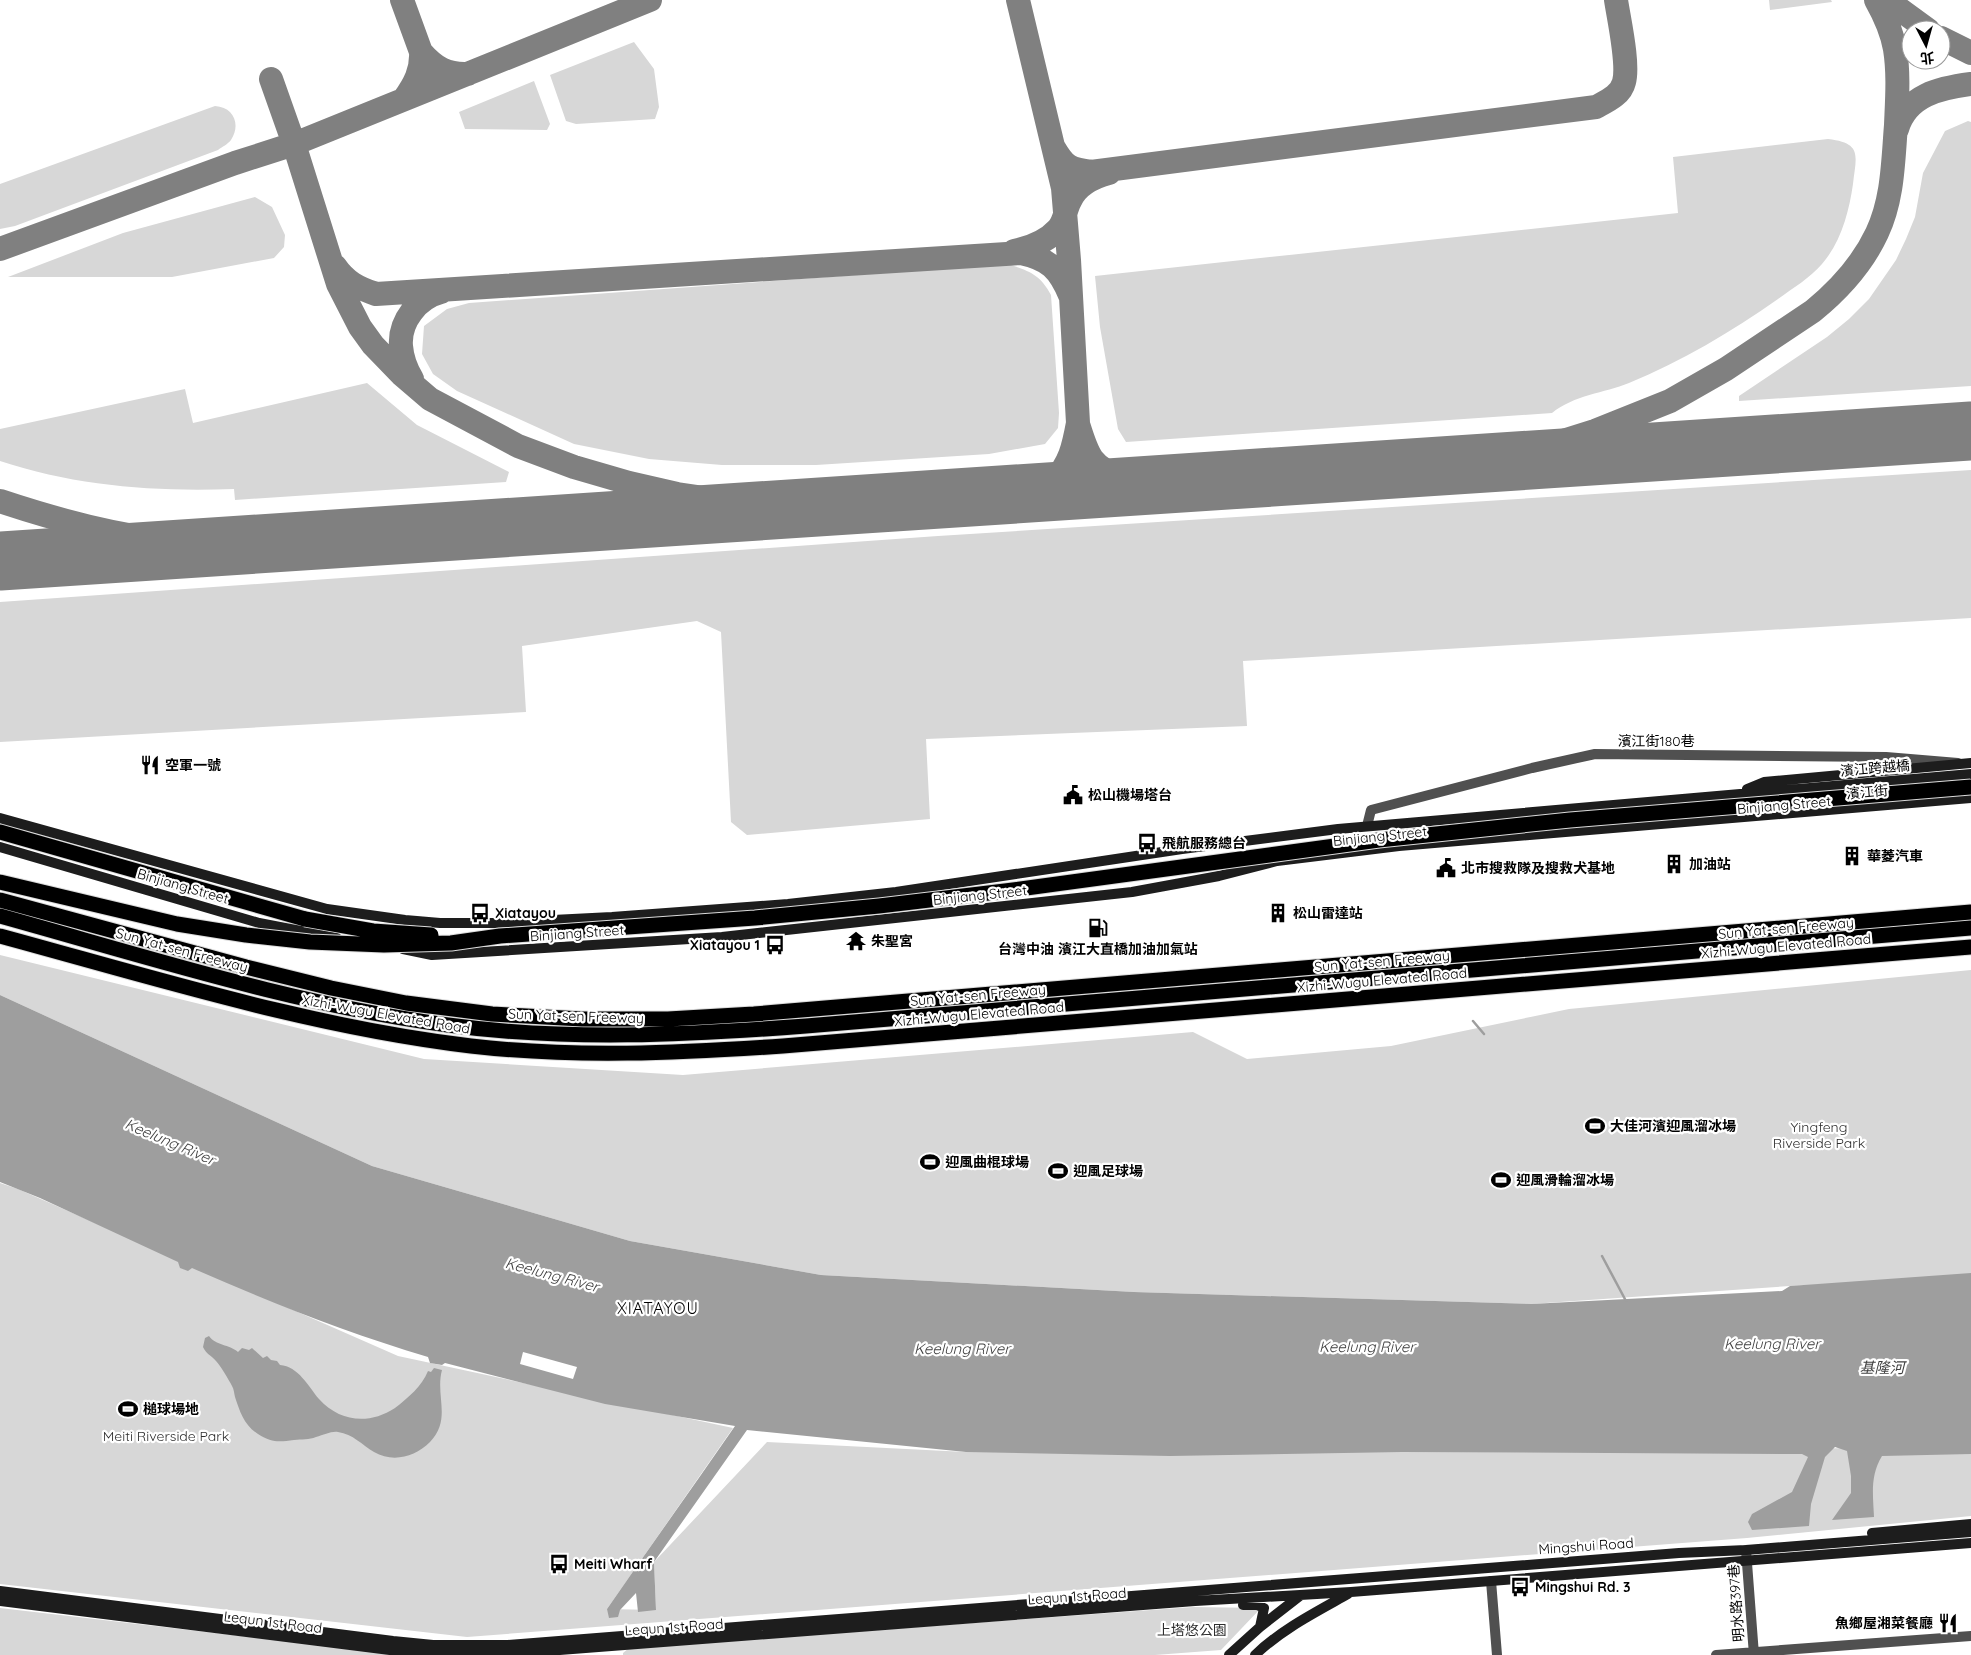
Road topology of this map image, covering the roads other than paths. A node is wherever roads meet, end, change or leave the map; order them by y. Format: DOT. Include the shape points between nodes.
graph roads {
  1 [pos="1967,764"];
  2 [pos="1971,774"];
  3 [pos="1971,787"];
  4 [pos="1780,789"];
  5 [pos="1734,794"];
  6 [pos="1971,798"];
  7 [pos="1971,803"];
  8 [pos="0,818"];
  9 [pos="1676,824"];
  10 [pos="1367,826"];
  11 [pos="0,832"];
  12 [pos="0,847"];
  13 [pos="1182,849"];
  14 [pos="0,882"];
  15 [pos="1186,883"];
  16 [pos="0,900"];
  17 [pos="327,909"];
  18 [pos="1971,912"];
  19 [pos="0,916"];
  20 [pos="1971,928"];
  21 [pos="322,934"];
  22 [pos="0,936"];
  23 [pos="500,936"];
  24 [pos="1971,947"];
  25 [pos="1971,1524"];
  26 [pos="1971,1532"];
  27 [pos="1971,1543"];
  28 [pos="1746,1550"];
  29 [pos="1679,1553"];
  30 [pos="1747,1561"];
  31 [pos="1325,1580"];
  32 [pos="1491,1581"];
  33 [pos="0,1592"];
  34 [pos="1351,1592"];
  35 [pos="1301,1596"];
  36 [pos="0,1601"];
  37 [pos="1195,1601"];
  38 [pos="1260,1627"];
  39 [pos="1971,1636"];
  40 [pos="609,1648"];
  41 [pos="1754,1654"];
  42 [pos="1229,1655"];
  43 [pos="1255,1655"];
  44 [pos="1498,1655"];
  45 [pos="1716,1655"];
  1 -- 5 [label="main road, Binjiang Street" via="1764,782"];
  1 -- 10 [label="street, 濱江街180巷" via="1886,757 1595,754 1371,810"];
  2 -- 4 [label="main road, 濱江跨越橋"];
  3 -- 23 [label="highway, bridge" via="1570,820 1379,840 879,906"];
  4 -- 5 [label="main road, Binjiang Street"];
  5 -- 10 [label="main road, Binjiang Street"];
  6 -- 9 [label="main road, 濱江街"];
  7 -- 9 [label="main road, Binjiang Street"];
  8 -- 17 [label="main road, Binjiang Street"];
  9 -- 15 [label="main road, Binjiang Street" via="1399,846 1277,861"];
  10 -- 13 [label="main road, Binjiang Street"];
  11 -- 23 [label="highway, bridge" via="305,919 373,931"];
  12 -- 21 [label="main road, Binjiang Street" via="259,923"];
  13 -- 15 [label="main road"];
  13 -- 17 [label="main road, Binjiang Street" via="896,892 612,917 440,923 378,918"];
  14 -- 23 [label="highway, bridge" via="177,924 310,942 451,943"];
  15 -- 21 [label="main road, Binjiang Street" via="1132,892 722,937 533,950 432,955"];
  16 -- 18 [label="highway, Sun Yat-sen Freeway, bridge" via="330,988 406,1003 492,1014 582,1019 668,1019 764,1013"];
  17 -- 21 [label="main road"];
  19 -- 20 [label="highway, Sun Yat-sen Freeway, bridge" via="230,980 372,1013 476,1028 604,1036 706,1034"];
  22 -- 24 [label="highway, Xizhi-Wugu Elevated Road, bridge" via="222,996 392,1035 562,1053 658,1054"];
  25 -- 29 [label="main road" via="1709,1546"];
  26 -- 28 [label="main road, Mingshui Road"];
  27 -- 30 [label="main road, Mingshui Road"];
  28 -- 29 [label="main road, Mingshui Road"];
  28 -- 30 [label="street, 明水路397巷"];
  29 -- 31 [label="main road, Mingshui Road"];
  30 -- 32 [label="main road, Mingshui Road"];
  30 -- 41 [label="street, 明水路397巷"];
  31 -- 35 [label="main road, Mingshui Road"];
  31 -- 40 [label="main road, Lequn 1st Road"];
  32 -- 34 [label="main road, Mingshui Road"];
  32 -- 44 [label="street"];
  33 -- 40 [label="main road, Lequn 1st Road" via="433,1645"];
  34 -- 35 [label="main road, Lequn 1st Road"];
  34 -- 43 [label="main road, Mingshui Road" via="1268,1642"];
  35 -- 37 [label="main road, Lequn 1st Road"];
  35 -- 38 [label="main road, Mingshui Road"];
  36 -- 40 [label="main road, Lequn 1st Road" via="432,1654 508,1654"];
  37 -- 38 [label="main road" via="1213,1605 1262,1606 1264,1612"];
  37 -- 40 [label="main road, Lequn 1st Road"];
  38 -- 42 [label="main road, Mingshui Road"];
  39 -- 41 [label="street"];
  41 -- 45 [label="street"];
}
